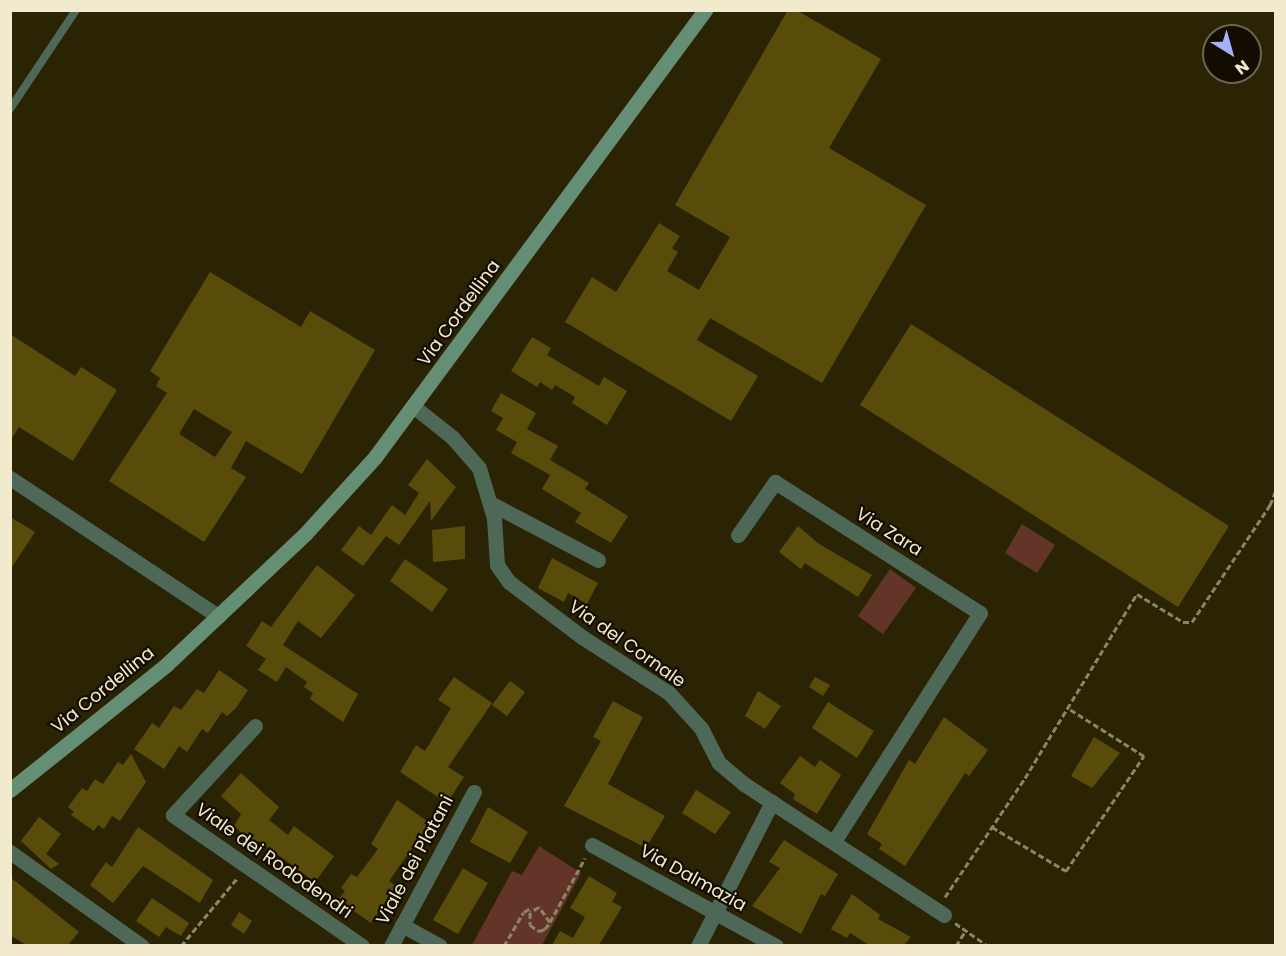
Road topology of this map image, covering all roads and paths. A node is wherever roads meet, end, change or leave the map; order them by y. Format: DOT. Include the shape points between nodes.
graph roads {
  1 [pos="76,10"];
  2 [pos="705,10"];
  3 [pos="10,109"];
  4 [pos="413,406"];
  5 [pos="10,478"];
  6 [pos="1275,490"];
  7 [pos="489,503"];
  8 [pos="738,535"];
  9 [pos="598,560"];
  10 [pos="218,616"];
  11 [pos="1068,708"];
  12 [pos="255,726"];
  13 [pos="10,790"];
  14 [pos="474,792"];
  15 [pos="772,802"];
  16 [pos="992,827"];
  17 [pos="834,841"];
  18 [pos="592,845"];
  19 [pos="10,852"];
  20 [pos="247,866"];
  21 [pos="578,871"];
  22 [pos="533,907"];
  23 [pos="717,912"];
  24 [pos="940,913"];
  25 [pos="550,922"];
  26 [pos="402,925"];
  27 [pos="966,930"];
  28 [pos="142,945"];
  29 [pos="181,945"];
  30 [pos="362,945"];
  31 [pos="391,945"];
  32 [pos="440,945"];
  33 [pos="504,945"];
  34 [pos="698,945"];
  35 [pos="776,945"];
  36 [pos="956,945"];
  37 [pos="988,945"];
  1 -- 3 [label="lane"];
  2 -- 4 [label="street, Via Cordellina"];
  4 -- 7 [label="street, Via del Cornale" via="468,452 479,468"];
  4 -- 10 [label="street, Via Cordellina" via="375,457 305,534"];
  5 -- 10 [label="street"];
  6 -- 11 [label="path" via="1270,505 1192,622 1183,622 1137,594"];
  7 -- 9 [label="street"];
  7 -- 15 [label="street, Via del Cornale" via="497,565 509,582 572,630 669,693 701,728 719,763"];
  8 -- 17 [label="street, Via Zara" via="775,482 980,613"];
  10 -- 13 [label="street, Via Cordellina" via="167,664"];
  11 -- 16 [label="path"];
  11 -- 16 [label="path" via="1144,756 1066,870"];
  12 -- 20 [label="street, Viale dei Rododendri" via="173,815"];
  14 -- 26 [label="street, Viale dei Platani"];
  15 -- 17 [label="street, Via del Cornale"];
  15 -- 23 [label="street"];
  16 -- 24 [label="path"];
  17 -- 24 [label="street, Via del Cornale"];
  18 -- 23 [label="street, Via Dalmazia"];
  19 -- 28 [label="street"];
  20 -- 29 [label="path"];
  20 -- 30 [label="street, Viale dei Rododendri"];
  21 -- 25 [label="path"];
  22 -- 25 [label="path" via="543,910"];
  22 -- 25 [label="path" via="529,918 534,928 545,929"];
  22 -- 33 [label="path" via="524,912"];
  23 -- 34 [label="street"];
  23 -- 35 [label="street, Via Dalmazia"];
  24 -- 27 [label="path"];
  26 -- 31 [label="street, Viale dei Platani"];
  26 -- 32 [label="street"];
  27 -- 36 [label="path"];
  27 -- 37 [label="path"];
}
